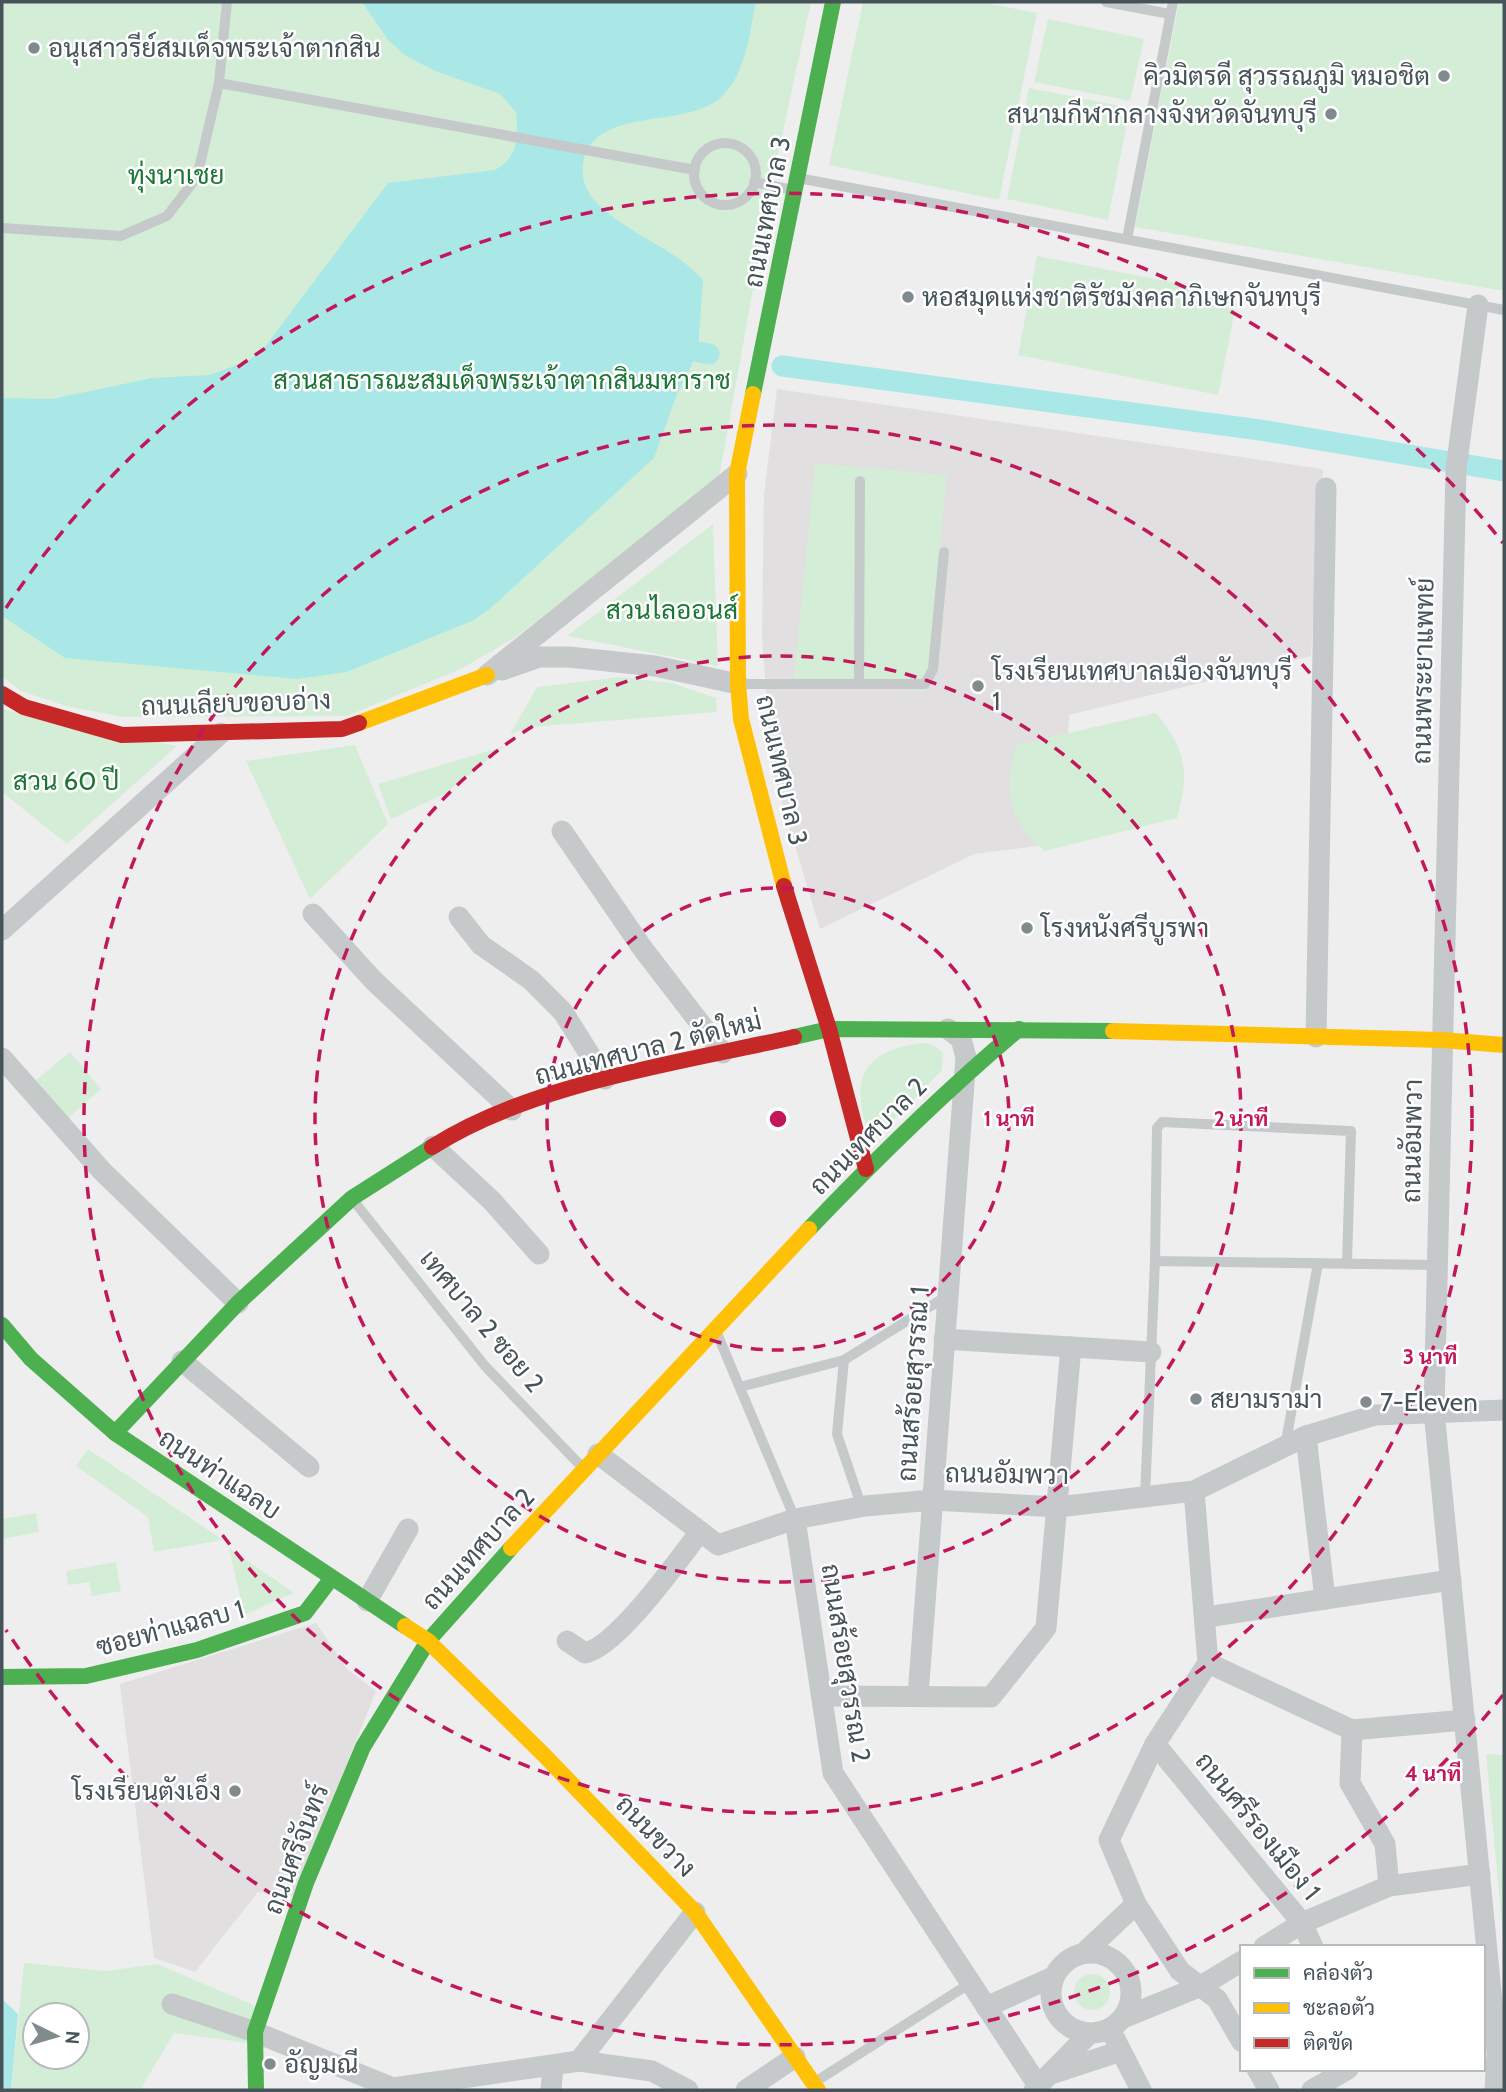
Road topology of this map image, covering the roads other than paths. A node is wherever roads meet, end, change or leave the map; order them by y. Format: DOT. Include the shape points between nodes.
graph roads {
  1 [pos="227,2"];
  2 [pos="833,2"];
  3 [pos="1106,2"];
  4 [pos="1173,2"];
  5 [pos="1170,14"];
  6 [pos="219,83"];
  7 [pos="695,170"];
  8 [pos="754,182"];
  9 [pos="797,184"];
  10 [pos="2,228"];
  11 [pos="1127,239"];
  12 [pos="1478,305"];
  13 [pos="1504,310"];
  14 [pos="737,474"];
  15 [pos="860,481"];
  16 [pos="1326,488"];
  17 [pos="944,552"];
  18 [pos="487,675"];
  19 [pos="738,684"];
  20 [pos="859,684"];
  21 [pos="2,694"];
  22 [pos="221,733"];
  23 [pos="562,831"];
  24 [pos="313,914"];
  25 [pos="459,917"];
  26 [pos="2,930"];
  27 [pos="829,1029"];
  28 [pos="948,1029"];
  29 [pos="1019,1029"];
  30 [pos="879,1031"];
  31 [pos="1315,1037"];
  32 [pos="1443,1040"];
  33 [pos="1504,1045"];
  34 [pos="723,1052"];
  35 [pos="2,1058"];
  36 [pos="963,1076"];
  37 [pos="605,1079"];
  38 [pos="845,1089"];
  39 [pos="512,1110"];
  40 [pos="856,1127"];
  41 [pos="899,1138"];
  42 [pos="433,1146"];
  43 [pos="866,1168"];
  44 [pos="352,1198"];
  45 [pos="539,1254"];
  46 [pos="1156,1261"];
  47 [pos="1318,1263"];
  48 [pos="1348,1263"];
  49 [pos="1438,1265"];
  50 [pos="947,1296"];
  51 [pos="238,1303"];
  52 [pos="2,1325"];
  53 [pos="716,1330"];
  54 [pos="944,1339"];
  55 [pos="1072,1348"];
  56 [pos="1151,1352"];
  57 [pos="844,1360"];
  58 [pos="182,1361"];
  59 [pos="740,1387"];
  60 [pos="1504,1410"];
  61 [pos="1434,1411"];
  62 [pos="114,1433"];
  63 [pos="1306,1436"];
  64 [pos="1285,1447"];
  65 [pos="590,1461"];
  66 [pos="309,1467"];
  67 [pos="1194,1491"];
  68 [pos="1145,1497"];
  69 [pos="933,1500"];
  70 [pos="865,1506"];
  71 [pos="1058,1507"];
  72 [pos="795,1519"];
  73 [pos="408,1529"];
  74 [pos="700,1532"];
  75 [pos="331,1579"];
  76 [pos="1451,1580"];
  77 [pos="1325,1599"];
  78 [pos="367,1601"];
  79 [pos="1207,1617"];
  80 [pos="428,1641"];
  81 [pos="567,1641"];
  82 [pos="1208,1663"];
  83 [pos="2,1677"];
  84 [pos="822,1696"];
  85 [pos="918,1696"];
  86 [pos="1465,1720"];
  87 [pos="1352,1730"];
  88 [pos="1155,1744"];
  89 [pos="1480,1874"];
  90 [pos="1389,1886"];
  91 [pos="1136,1904"];
  92 [pos="695,1912"];
  93 [pos="1302,1923"];
  94 [pos="1267,1945"];
  95 [pos="1312,1945"];
  96 [pos="1085,1952"];
  97 [pos="1240,1962"];
  98 [pos="1053,1977"];
  99 [pos="970,1984"];
  100 [pos="1201,1986"];
  101 [pos="172,2004"];
  102 [pos="986,2007"];
  103 [pos="1107,2026"];
  104 [pos="254,2032"];
  105 [pos="1240,2039"];
  106 [pos="1121,2051"];
  107 [pos="1495,2054"];
  108 [pos="795,2057"];
  109 [pos="579,2062"];
  110 [pos="553,2066"];
  111 [pos="1258,2071"];
  112 [pos="1345,2071"];
  113 [pos="1041,2084"];
  114 [pos="816,2087"];
  115 [pos="256,2090"];
  116 [pos="551,2090"];
  117 [pos="688,2090"];
  118 [pos="746,2090"];
  119 [pos="1141,2090"];
  120 [pos="1269,2090"];
  121 [pos="1312,2090"];
  122 [pos="1495,2090"];
  1 -- 6 [label="lane"];
  2 -- 9 [label="street, ถนนเทศบาล 3"];
  3 -- 5 [label="lane"];
  4 -- 5 [label="lane"];
  5 -- 11 [label="lane"];
  6 -- 7 [label="lane"];
  6 -- 10 [label="lane" via="197,177 167,216 121,236"];
  7 -- 8 [label="lane" via="701,192 721,205 744,199"];
  7 -- 8 [label="lane" via="704,152 727,143 750,156"];
  8 -- 9 [label="lane"];
  9 -- 11 [label="lane"];
  9 -- 14 [label="street, ถนนเทศบาล 3"];
  11 -- 12 [label="lane"];
  12 -- 13 [label="lane"];
  12 -- 32 [label="street, ถนนพระยาแพทย์" via="1457,462"];
  14 -- 18 [label="street, ถนนเลียบขอบอ่าง"];
  14 -- 19 [label="street, ถนนเทศบาล 3"];
  15 -- 20 [label="lane"];
  16 -- 31 [label="street"];
  17 -- 20 [label="lane" via="932,676 925,684"];
  18 -- 19 [label="street" via="539,657 569,657 655,666"];
  18 -- 22 [label="street, ถนนเลียบขอบอ่าง" via="342,729"];
  19 -- 20 [label="lane"];
  19 -- 27 [label="street, ถนนเทศบาล 3" via="741,719 779,865"];
  21 -- 22 [label="street, ถนนเลียบขอบอ่าง" via="24,707 122,735"];
  22 -- 26 [label="street"];
  23 -- 34 [label="street" via="643,949"];
  24 -- 39 [label="street" via="374,981"];
  25 -- 37 [label="street" via="481,945 531,980 563,1012"];
  27 -- 30 [label="street, ถนนเทศบาล 2 ตัดใหม่"];
  27 -- 34 [label="street, ถนนเทศบาล 2 ตัดใหม่"];
  27 -- 38 [label="street, ถนนเทศบาล 3"];
  28 -- 29 [label="street, ถนนเทศบาล 2 ตัดใหม่"];
  28 -- 30 [label="street, ถนนเทศบาล 2 ตัดใหม่"];
  28 -- 36 [label="street" via="965,1048"];
  29 -- 31 [label="street"];
  29 -- 36 [label="street, ถนนเทศบาล 2"];
  30 -- 38 [label="street" via="866,1036 854,1049"];
  31 -- 32 [label="street"];
  32 -- 33 [label="street"];
  32 -- 49 [label="street, ถนนอัมพวา"];
  34 -- 37 [label="street, ถนนเทศบาล 2 ตัดใหม่"];
  35 -- 51 [label="street" via="102,1171"];
  36 -- 41 [label="street, ถนนเทศบาล 2"];
  36 -- 50 [label="street, ถนนสร้อยสุวรรณ 1"];
  37 -- 39 [label="street, ถนนเทศบาล 2 ตัดใหม่"];
  38 -- 40 [label="street, ถนนเทศบาล 3"];
  39 -- 42 [label="street, ถนนเทศบาล 2 ตัดใหม่" via="465,1126"];
  40 -- 41 [label="street" via="875,1142"];
  40 -- 43 [label="street, ถนนเทศบาล 3"];
  41 -- 43 [label="street, ถนนเทศบาล 2"];
  42 -- 44 [label="street, ถนนเทศบาล 2 ตัดใหม่"];
  42 -- 45 [label="street" via="492,1200"];
  43 -- 53 [label="street, ถนนเทศบาล 2"];
  44 -- 51 [label="street, ถนนเทศบาล 2 ตัดใหม่"];
  44 -- 65 [label="lane, เทศบาล 2 ซอย 2" via="485,1366"];
  46 -- 47 [label="lane"];
  46 -- 48 [label="lane" via="1157,1128 1162,1122 1351,1131"];
  46 -- 56 [label="lane"];
  47 -- 48 [label="lane"];
  47 -- 64 [label="lane"];
  48 -- 49 [label="lane"];
  49 -- 61 [label="street, ถนนอัมพวา"];
  50 -- 54 [label="street, ถนนสร้อยสุวรรณ 1"];
  50 -- 57 [label="lane"];
  51 -- 58 [label="street, ถนนเทศบาล 2 ตัดใหม่"];
  52 -- 62 [label="street, ถนนท่าแฉลบ" via="31,1359"];
  53 -- 59 [label="lane, ถนนสร้อยสุวรรณ 2"];
  53 -- 65 [label="street, ถนนเทศบาล 2"];
  54 -- 55 [label="street"];
  54 -- 69 [label="street, ถนนสร้อยสุวรรณ 1"];
  55 -- 56 [label="street"];
  55 -- 71 [label="street"];
  56 -- 68 [label="lane"];
  57 -- 59 [label="lane"];
  57 -- 70 [label="lane" via="837,1434"];
  58 -- 62 [label="street, ถนนเทศบาล 2 ตัดใหม่"];
  58 -- 66 [label="street"];
  59 -- 72 [label="lane, ถนนสร้อยสุวรรณ 2"];
  60 -- 61 [label="street, ถนนอัมพวา"];
  61 -- 63 [label="street, ถนนอัมพวา" via="1375,1415"];
  61 -- 76 [label="street, ถนนอัมพวา"];
  62 -- 75 [label="street, ถนนท่าแฉลบ"];
  63 -- 64 [label="street, ถนนอัมพวา"];
  63 -- 77 [label="street"];
  64 -- 67 [label="street, ถนนอัมพวา"];
  65 -- 74 [label="street, ถนนอัมพวา"];
  65 -- 80 [label="street, ถนนเทศบาล 2"];
  67 -- 68 [label="street, ถนนอัมพวา"];
  67 -- 79 [label="street"];
  68 -- 71 [label="street, ถนนอัมพวา"];
  69 -- 70 [label="street, ถนนอัมพวา"];
  69 -- 71 [label="street, ถนนอัมพวา"];
  69 -- 85 [label="street, ถนนสร้อยสุวรรณ 1"];
  70 -- 72 [label="street, ถนนอัมพวา"];
  71 -- 85 [label="street" via="1046,1628 991,1697"];
  72 -- 74 [label="street, ถนนอัมพวา" via="718,1545"];
  72 -- 84 [label="street, ถนนสร้อยสุวรรณ 2"];
  73 -- 78 [label="street"];
  74 -- 81 [label="street" via="659,1586 603,1643 585,1653"];
  75 -- 78 [label="street, ถนนท่าแฉลบ"];
  75 -- 83 [label="street, ซอยท่าแฉลบ 1" via="305,1613 197,1650 86,1676"];
  76 -- 77 [label="street"];
  76 -- 86 [label="street, ถนนอัมพวา"];
  77 -- 79 [label="street"];
  78 -- 80 [label="street, ถนนท่าแฉลบ"];
  79 -- 82 [label="street"];
  80 -- 92 [label="street, ถนนขวาง"];
  80 -- 104 [label="street, ถนนศรีจันทร์" via="363,1747 306,1883"];
  82 -- 87 [label="street"];
  82 -- 88 [label="street"];
  84 -- 85 [label="street"];
  84 -- 99 [label="street, ถนนสร้อยสุวรรณ 2" via="833,1773"];
  86 -- 87 [label="street"];
  86 -- 89 [label="street, ถนนอัมพวา"];
  87 -- 90 [label="street" via="1350,1783 1385,1843"];
  88 -- 91 [label="street" via="1109,1840"];
  88 -- 93 [label="street, ถนนศรีรองเมือง 1"];
  89 -- 90 [label="street"];
  89 -- 107 [label="street, ถนนอัมพวา"];
  90 -- 93 [label="street"];
  91 -- 96 [label="street"];
  91 -- 100 [label="street" via="1180,1971"];
  92 -- 108 [label="street, ถนนขวาง"];
  92 -- 109 [label="street"];
  93 -- 94 [label="street"];
  93 -- 95 [label="street, ถนนศรีรองเมือง 1"];
  96 -- 98 [label="street" via="1072,1956"];
  96 -- 103 [label="street" via="1112,1958 1123,1968 1131,1994"];
  97 -- 100 [label="street"];
  98 -- 102 [label="street"];
  98 -- 103 [label="street" via="1050,1990 1057,2015 1077,2031"];
  99 -- 102 [label="street, ถนนสร้อยสุวรรณ 2"];
  99 -- 114 [label="lane"];
  100 -- 103 [label="street"];
  100 -- 105 [label="street" via="1217,1999"];
  101 -- 104 [label="street"];
  102 -- 113 [label="street, ถนนสร้อยสุวรรณ 2"];
  103 -- 106 [label="street"];
  103 -- 113 [label="street"];
  104 -- 110 [label="street" via="393,2088"];
  104 -- 115 [label="street, ถนนศรีจันทร์"];
  106 -- 113 [label="street"];
  106 -- 119 [label="street"];
  107 -- 122 [label="street"];
  108 -- 114 [label="street, ถนนขวาง"];
  108 -- 118 [label="street"];
  109 -- 110 [label="street"];
  109 -- 117 [label="street" via="652,2071"];
  110 -- 116 [label="street"];
  111 -- 120 [label="street"];
  112 -- 121 [label="street"];
}
